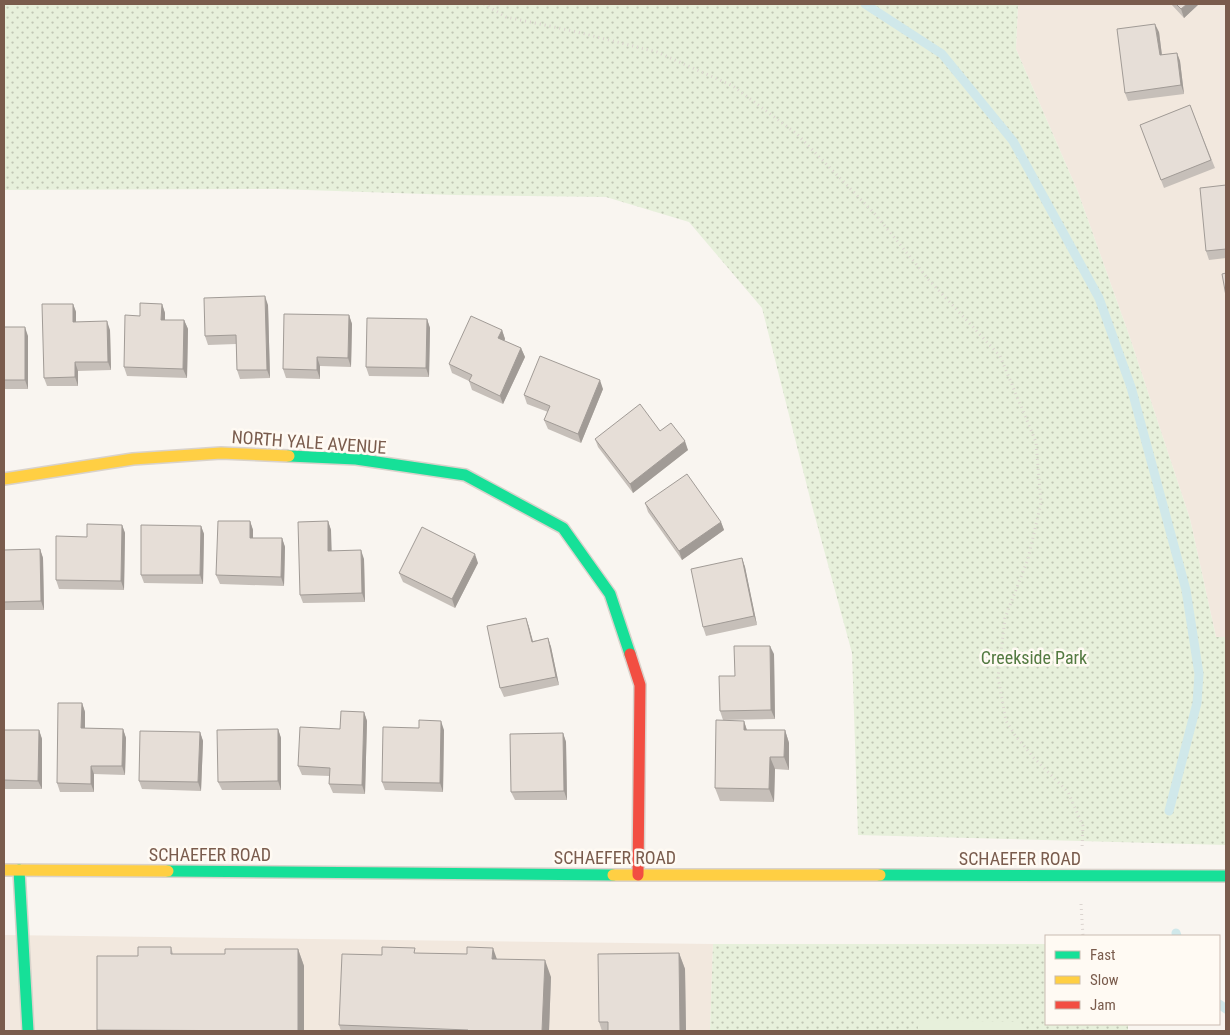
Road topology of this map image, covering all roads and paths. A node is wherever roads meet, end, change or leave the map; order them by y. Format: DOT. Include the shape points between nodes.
graph roads {
  1 [pos="484,4"];
  2 [pos="4,478"];
  3 [pos="4,870"];
  4 [pos="20,870"];
  5 [pos="638,875"];
  6 [pos="1080,875"];
  7 [pos="1226,876"];
  8 [pos="1083,935"];
  9 [pos="28,1031"];
  1 -- 6 [label="path" via="506,17 657,52 733,86 797,134 876,215 929,280 1000,356 1036,442 1041,503 1028,558 1005,618 998,677 1006,721 1034,758 1068,792 1084,826"];
  2 -- 5 [label="street, NORTH YALE AVENUE" via="134,459 221,453 356,459 465,475 563,528 610,594 640,685"];
  3 -- 4 [label="street, SCHAEFER ROAD"];
  4 -- 5 [label="street, SCHAEFER ROAD"];
  4 -- 9 [label="street"];
  5 -- 6 [label="street, SCHAEFER ROAD"];
  6 -- 7 [label="street, SCHAEFER ROAD"];
  6 -- 8 [label="path"];
}
